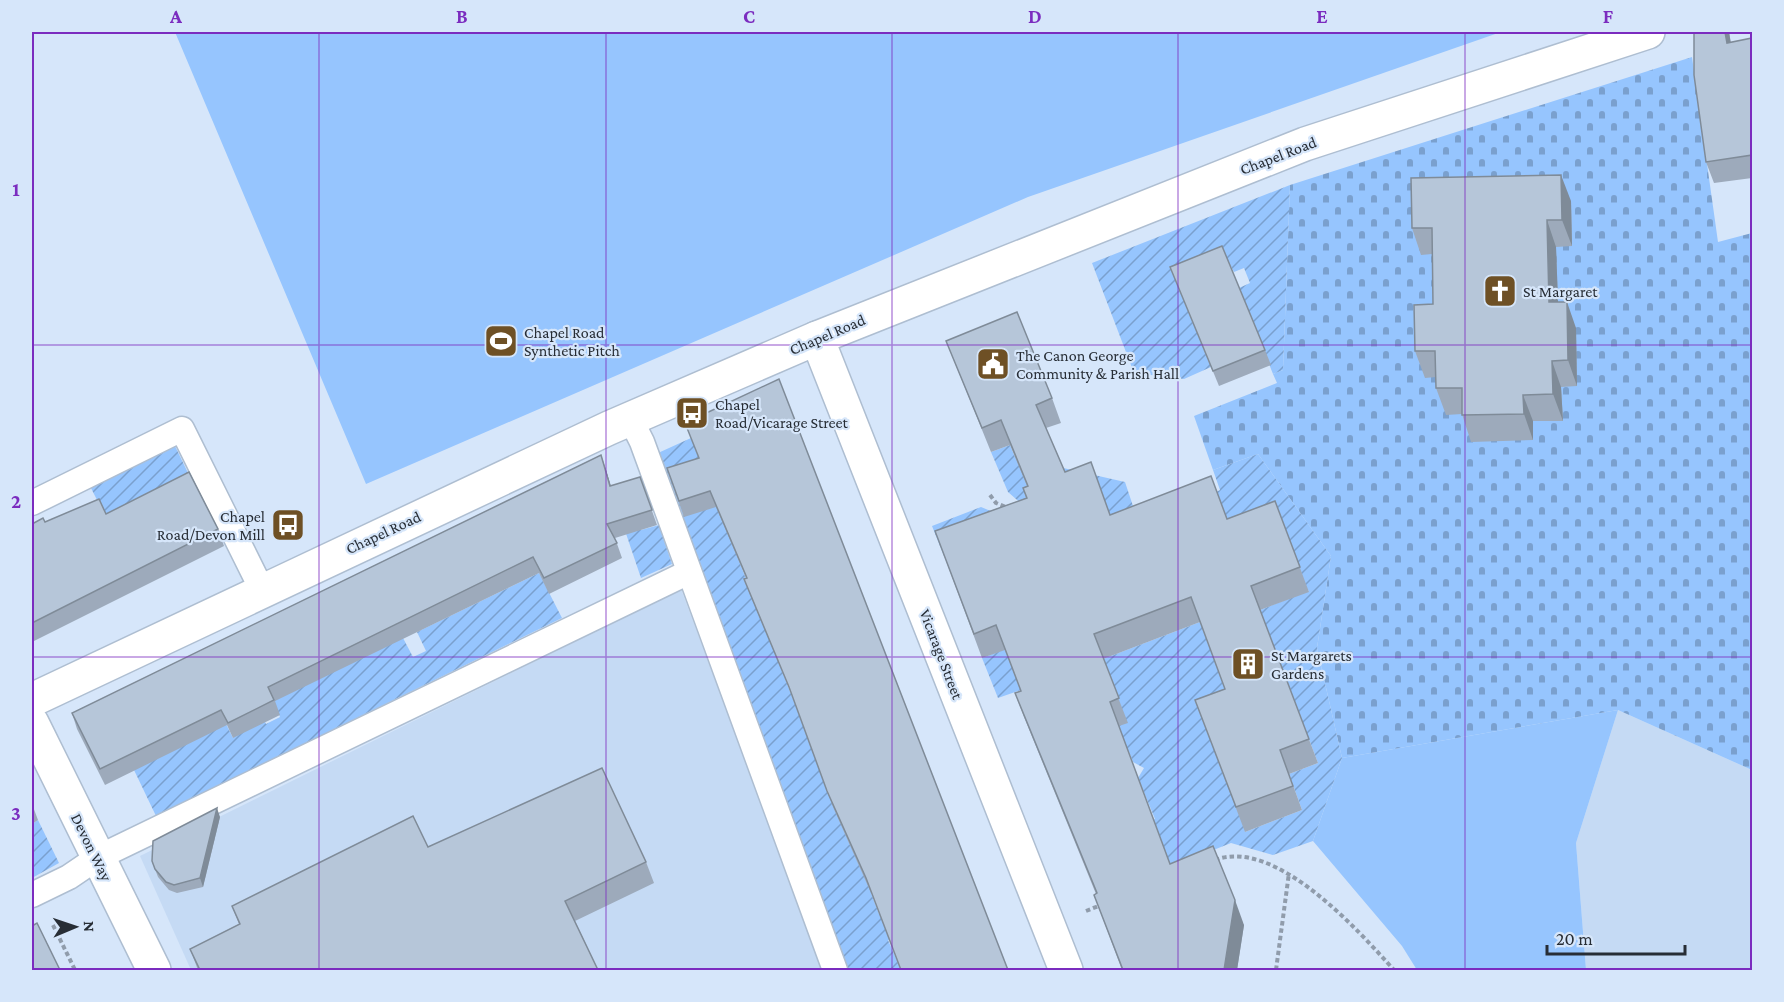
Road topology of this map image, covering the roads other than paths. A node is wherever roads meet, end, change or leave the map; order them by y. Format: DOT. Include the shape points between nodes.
graph roads {
  1 [pos="1648,32"];
  2 [pos="817,338"];
  3 [pos="630,418"];
  4 [pos="32,503"];
  5 [pos="689,572"];
  6 [pos="262,590"];
  7 [pos="32,700"];
  8 [pos="32,723"];
  9 [pos="97,858"];
  10 [pos="32,895"];
  11 [pos="154,970"];
  12 [pos="835,970"];
  13 [pos="1066,970"];
  1 -- 2 [label="street, Chapel Road" via="1305,144"];
  2 -- 3 [label="street, Chapel Road"];
  2 -- 13 [label="street, Vicarage Street"];
  3 -- 5 [label="lane"];
  3 -- 6 [label="street, Chapel Road"];
  4 -- 6 [label="lane" via="182,429"];
  5 -- 9 [label="lane"];
  5 -- 12 [label="lane"];
  6 -- 7 [label="street, Chapel Road"];
  8 -- 9 [label="street, Devon Way"];
  9 -- 10 [label="lane"];
  9 -- 11 [label="street, Devon Way"];
}
